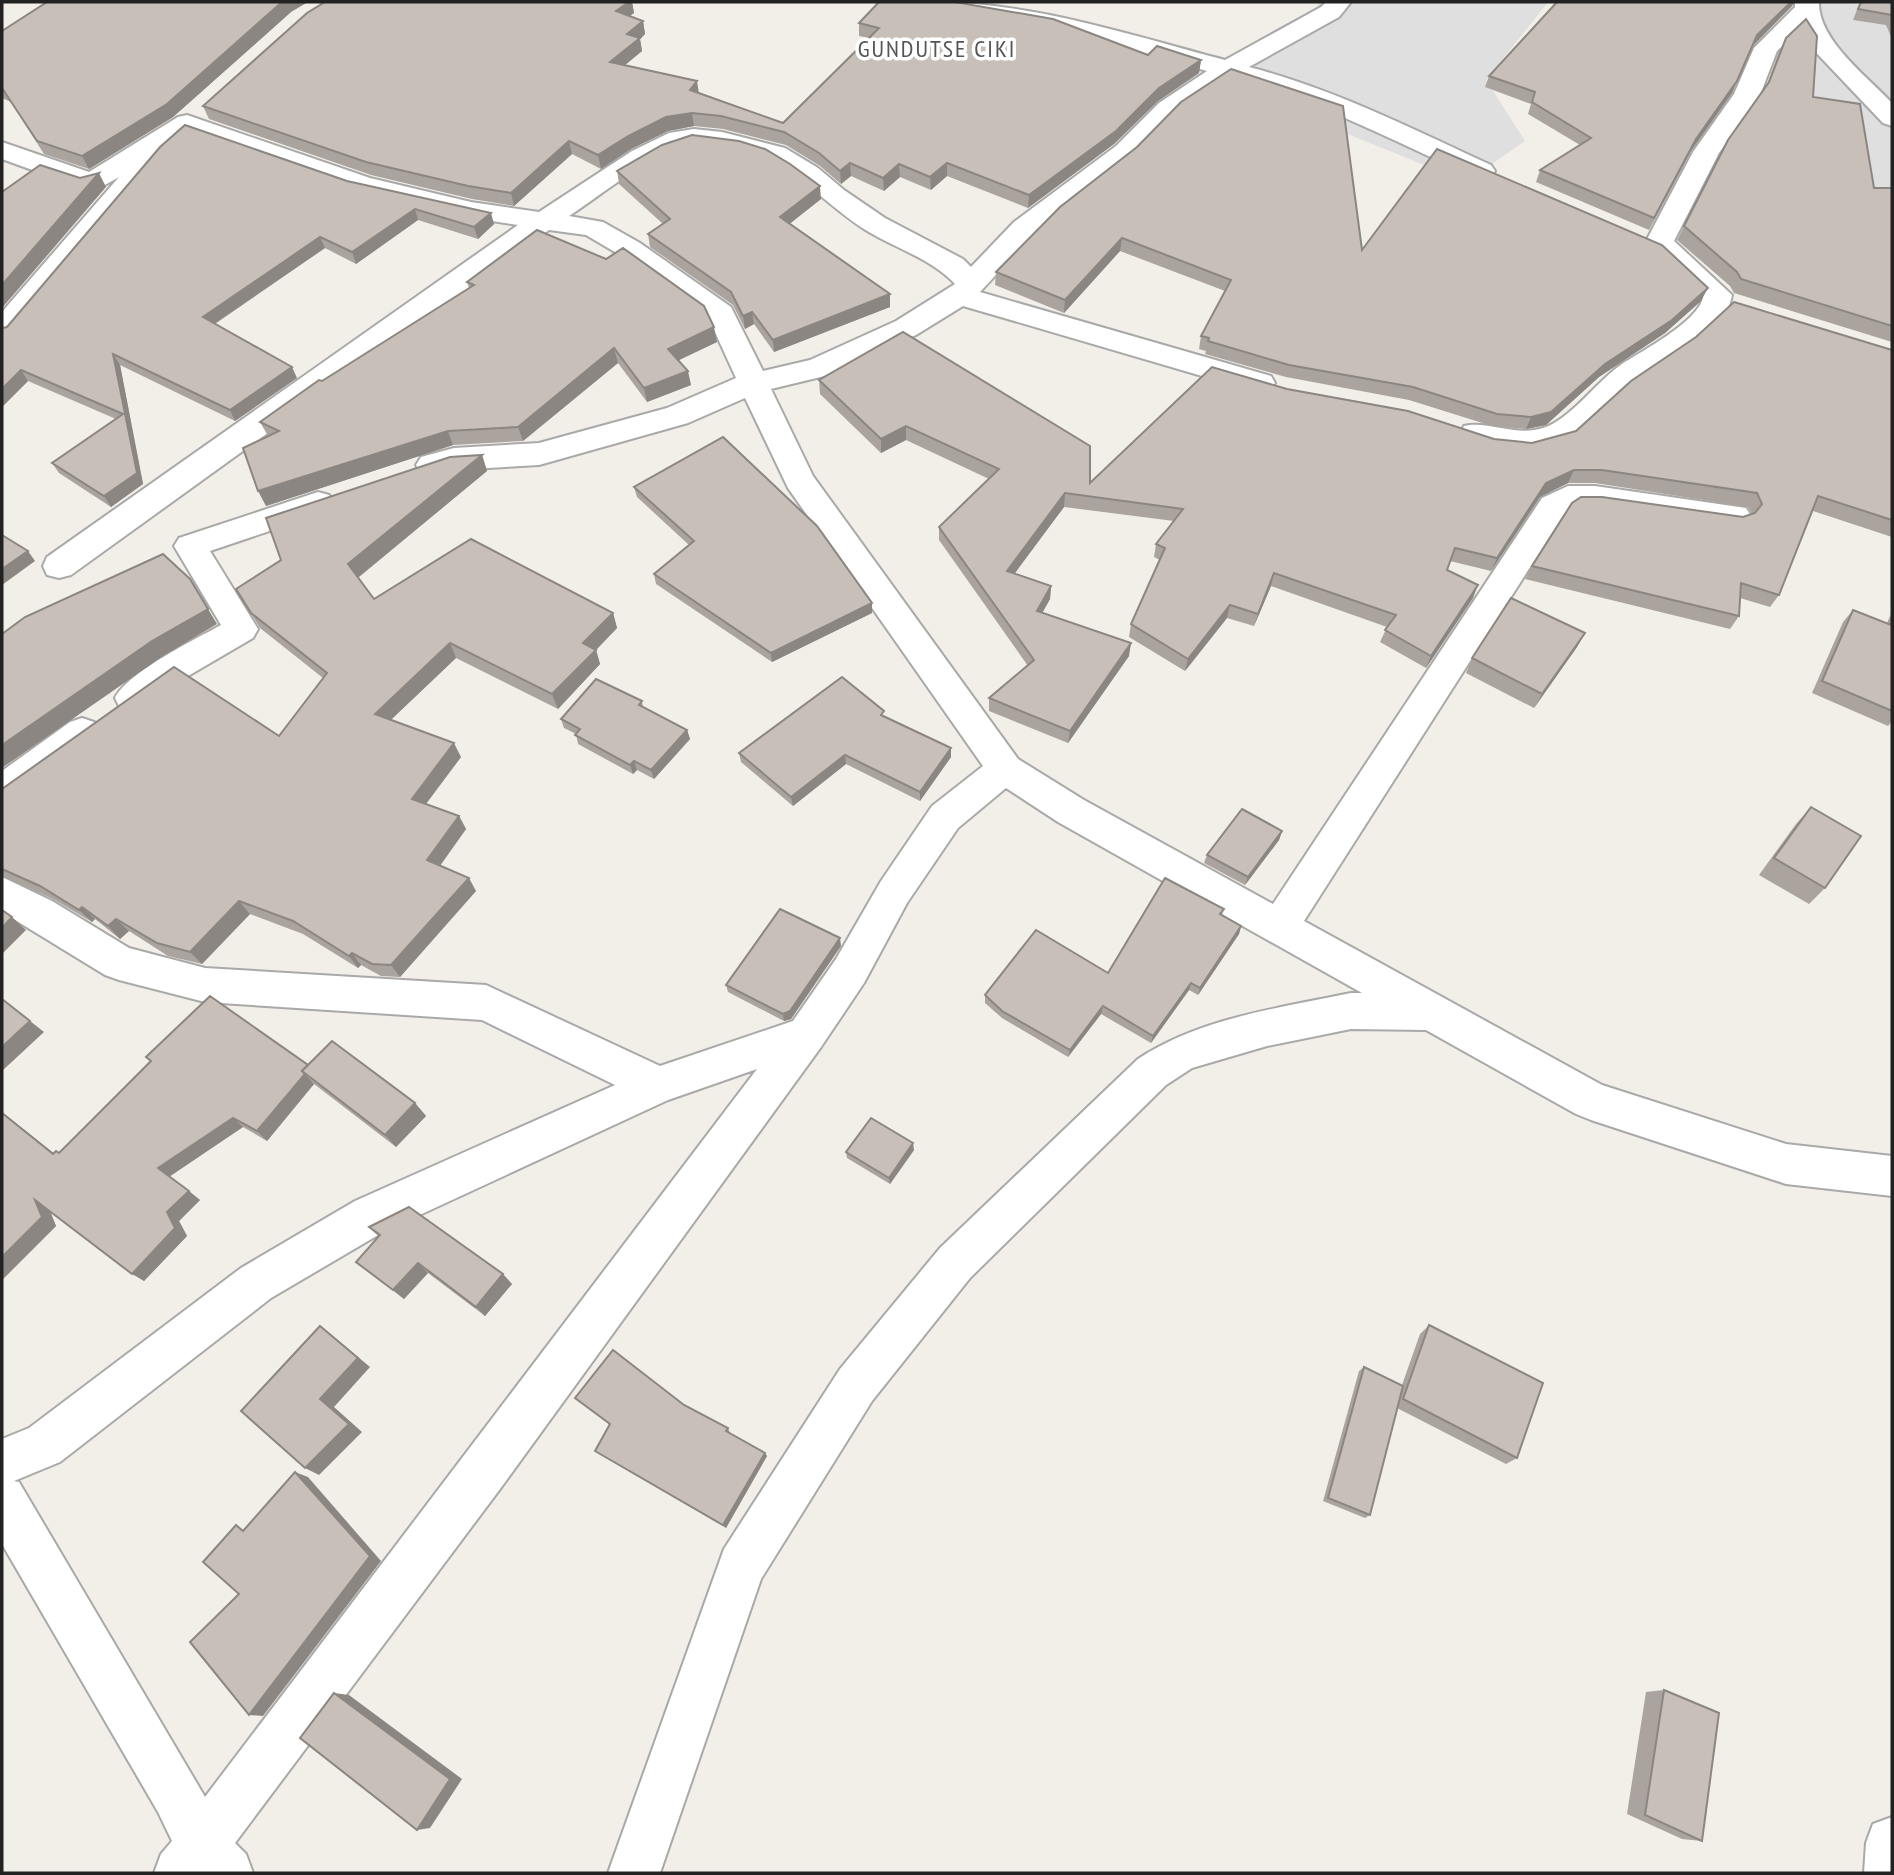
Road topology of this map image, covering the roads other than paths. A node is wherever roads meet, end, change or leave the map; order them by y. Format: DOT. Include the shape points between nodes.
graph roads {
  1 [pos="935,2"];
  2 [pos="1339,2"];
  3 [pos="1807,5"];
  4 [pos="1227,69"];
  5 [pos="196,114"];
  6 [pos="1892,118"];
  7 [pos="2,150"];
  8 [pos="1507,182"];
  9 [pos="543,221"];
  10 [pos="965,290"];
  11 [pos="2,330"];
  12 [pos="753,383"];
  13 [pos="1284,390"];
  14 [pos="1454,427"];
  15 [pos="403,474"];
  16 [pos="352,490"];
  17 [pos="1735,516"];
  18 [pos="60,566"];
  19 [pos="1005,769"];
  20 [pos="2,790"];
  21 [pos="2,893"];
  22 [pos="1279,927"];
  23 [pos="1431,1012"];
  24 [pos="807,1034"];
  25 [pos="658,1085"];
  26 [pos="1892,1176"];
  27 [pos="2,1462"];
  28 [pos="2,1499"];
  29 [pos="1892,1843"];
  30 [pos="203,1864"];
  31 [pos="634,1873"];
  32 [pos="1890,1873"];
  1 -- 4 [label="street" via="1058,23"];
  2 -- 4 [label="street" via="1330,12"];
  3 -- 6 [label="street" via="1806,16 1816,38"];
  3 -- 14 [label="street" via="1766,48 1747,95 1706,152 1659,243 1652,244 1732,305 1713,312 1612,386 1557,435 1526,443 1489,439"];
  4 -- 8 [label="street" via="1277,82 1368,118"];
  4 -- 10 [label="street" via="1168,108 1125,152 1024,228"];
  5 -- 7 [label="street" via="91,182"];
  5 -- 9 [label="street" via="362,184 471,210"];
  5 -- 11 [label="street" via="155,152"];
  9 -- 10 [label="street" via="641,157 678,139 722,140 776,154 809,174 875,223 953,265"];
  9 -- 12 [label="street" via="593,228 721,314"];
  9 -- 18 [label="street"];
  10 -- 12 [label="street" via="906,328 818,368"];
  10 -- 13 [label="street"];
  12 -- 15 [label="street" via="677,416 539,454 454,459"];
  12 -- 19 [label="street" via="799,480"];
  16 -- 20 [label="street" via="190,545 242,629 176,667"];
  17 -- 22 [label="street" via="1595,497 1569,497 1553,506"];
  19 -- 22 [label="street"];
  19 -- 24 [label="street" via="945,817"];
  21 -- 25 [label="street" via="118,963 205,985 486,1003"];
  22 -- 23 [label="street"];
  23 -- 26 [label="street" via="1591,1101 1786,1164"];
  23 -- 31 [label="street" via="1351,1011 1267,1028 1181,1054 1152,1072 955,1264 856,1385 741,1566"];
  24 -- 25 [label="street"];
  24 -- 30 [label="street"];
  25 -- 27 [label="street" via="370,1216 256,1283 44,1446"];
  28 -- 30 [label="street" via="176,1794"];
  29 -- 32 [label="street"];
}
